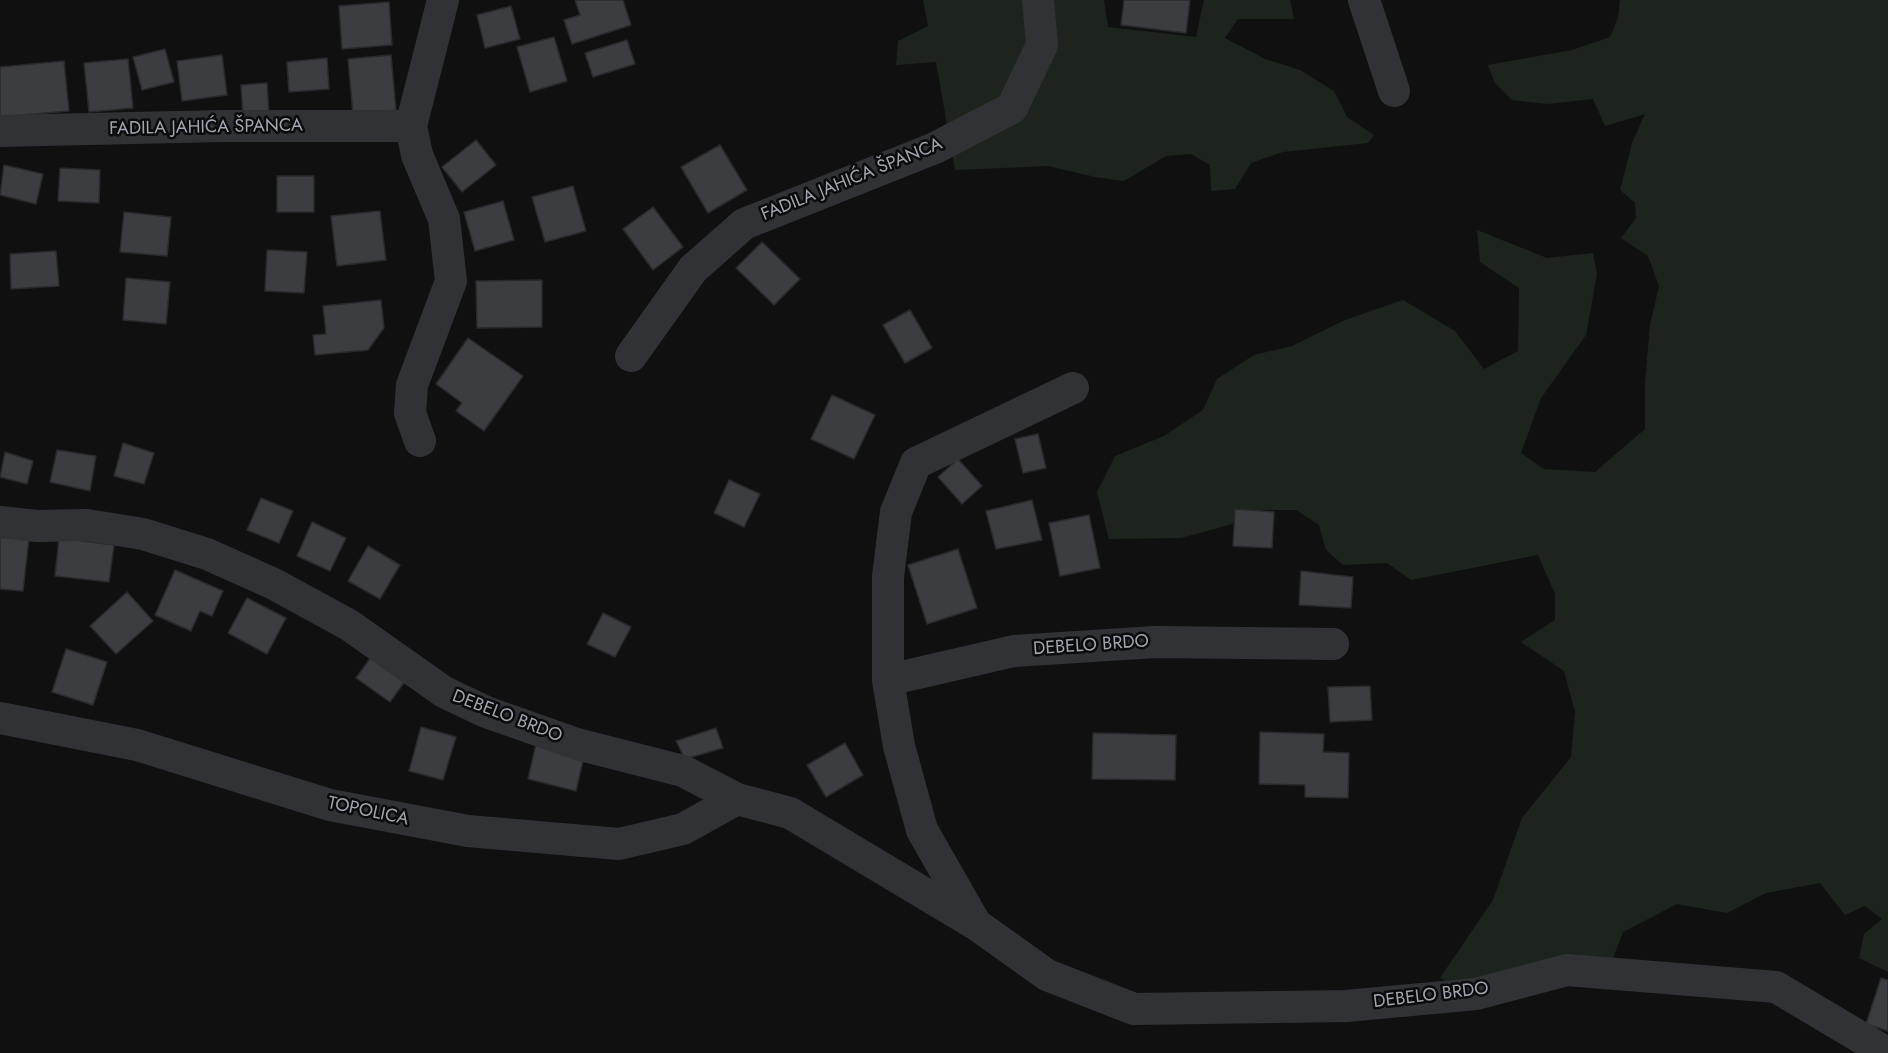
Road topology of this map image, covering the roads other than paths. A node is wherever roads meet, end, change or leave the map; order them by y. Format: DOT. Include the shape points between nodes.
graph roads {
  1 [pos="443,0"];
  2 [pos="1038,0"];
  3 [pos="1364,0"];
  4 [pos="1394,91"];
  5 [pos="411,126"];
  6 [pos="0,131"];
  7 [pos="631,356"];
  8 [pos="1073,388"];
  9 [pos="420,441"];
  10 [pos="0,522"];
  11 [pos="1333,644"];
  12 [pos="888,680"];
  13 [pos="0,718"];
  14 [pos="737,799"];
  15 [pos="976,925"];
  16 [pos="1887,1053"];
  1 -- 5 [label="street"];
  2 -- 7 [label="street, FADILA JAHIĆA ŠPANCA" via="1042,45 1012,108 935,148 744,224 693,268"];
  3 -- 4 [label="street"];
  5 -- 6 [label="street, FADILA JAHIĆA ŠPANCA"];
  5 -- 9 [label="street" via="417,155 444,219 451,281 412,385 410,413"];
  8 -- 12 [label="street, DEBELO BRDO" via="916,463 896,512 888,577"];
  10 -- 14 [label="street, DEBELO BRDO" via="87,525 143,534 207,554 274,584 349,625 444,692 486,712 577,744 683,771"];
  11 -- 12 [label="street, DEBELO BRDO" via="1155,642 1014,651"];
  12 -- 15 [label="street, DEBELO BRDO" via="899,746 922,830"];
  13 -- 14 [label="street, TOPOLICA" via="137,745 330,805 468,831 619,844 683,829"];
  14 -- 15 [label="street, DEBELO BRDO" via="790,813"];
  15 -- 16 [label="street, DEBELO BRDO" via="1047,975 1134,1009 1358,1005 1476,994 1567,970 1776,987"];
}
